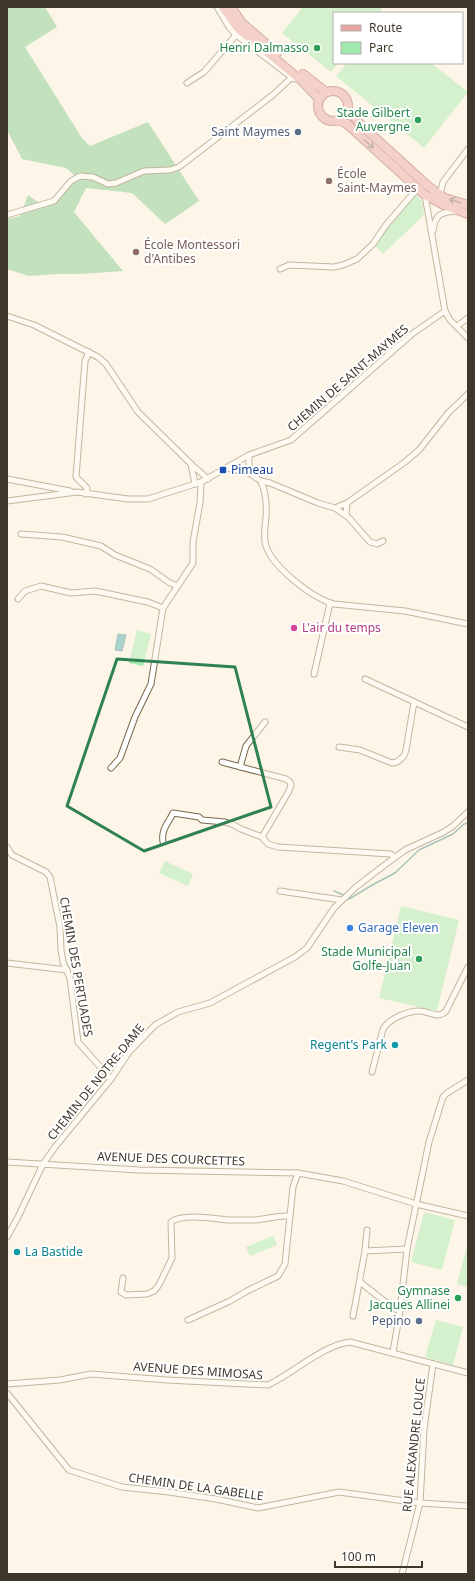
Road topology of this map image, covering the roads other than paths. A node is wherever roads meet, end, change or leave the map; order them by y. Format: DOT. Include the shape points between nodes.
graph roads {
  1 [pos="217,7"];
  2 [pos="223,7"];
  3 [pos="231,7"];
  4 [pos="236,35"];
  5 [pos="291,78"];
  6 [pos="304,82"];
  7 [pos="187,83"];
  8 [pos="326,92"];
  9 [pos="319,99"];
  10 [pos="348,110"];
  11 [pos="338,120"];
  12 [pos="468,149"];
  13 [pos="443,182"];
  14 [pos="428,186"];
  15 [pos="418,188"];
  16 [pos="425,195"];
  17 [pos="440,195"];
  18 [pos="468,205"];
  19 [pos="464,212"];
  20 [pos="7,215"];
  21 [pos="432,238"];
  22 [pos="280,269"];
  23 [pos="445,311"];
  24 [pos="7,316"];
  25 [pos="468,318"];
  26 [pos="457,326"];
  27 [pos="468,338"];
  28 [pos="89,352"];
  29 [pos="468,394"];
  30 [pos="249,455"];
  31 [pos="191,464"];
  32 [pos="227,468"];
  33 [pos="249,473"];
  34 [pos="7,478"];
  35 [pos="208,479"];
  36 [pos="261,481"];
  37 [pos="201,482"];
  38 [pos="195,484"];
  39 [pos="76,492"];
  40 [pos="86,494"];
  41 [pos="8,501"];
  42 [pos="347,503"];
  43 [pos="335,508"];
  44 [pos="346,515"];
  45 [pos="21,534"];
  46 [pos="383,541"];
  47 [pos="178,586"];
  48 [pos="18,599"];
  49 [pos="330,603"];
  50 [pos="163,608"];
  51 [pos="468,624"];
  52 [pos="314,674"];
  53 [pos="365,678"];
  54 [pos="414,702"];
  55 [pos="265,722"];
  56 [pos="468,727"];
  57 [pos="339,747"];
  58 [pos="222,762"];
  59 [pos="240,767"];
  60 [pos="111,768"];
  61 [pos="468,812"];
  62 [pos="262,837"];
  63 [pos="163,842"];
  64 [pos="7,847"];
  65 [pos="394,857"];
  66 [pos="280,891"];
  67 [pos="342,900"];
  68 [pos="7,963"];
  69 [pos="468,967"];
  70 [pos="66,970"];
  71 [pos="372,1072"];
  72 [pos="111,1079"];
  73 [pos="468,1080"];
  74 [pos="7,1162"];
  75 [pos="43,1164"];
  76 [pos="298,1173"];
  77 [pos="416,1204"];
  78 [pos="289,1216"];
  79 [pos="468,1216"];
  80 [pos="367,1230"];
  81 [pos="7,1237"];
  82 [pos="407,1249"];
  83 [pos="365,1251"];
  84 [pos="123,1278"];
  85 [pos="360,1282"];
  86 [pos="400,1311"];
  87 [pos="353,1316"];
  88 [pos="188,1320"];
  89 [pos="393,1352"];
  90 [pos="433,1364"];
  91 [pos="468,1373"];
  92 [pos="7,1384"];
  93 [pos="7,1392"];
  94 [pos="420,1503"];
  95 [pos="468,1506"];
  96 [pos="402,1574"];
  1 -- 4 [label="street"];
  2 -- 6 [label="main road" via="237,27"];
  3 -- 8 [label="main road" via="242,23 261,40"];
  4 -- 5 [label="street"];
  4 -- 7 [label="street" via="204,72"];
  5 -- 6 [label="street"];
  5 -- 20 [label="street" via="179,167 144,171 112,184 93,177 80,176 71,181 54,201"];
  6 -- 9 [label="main road"];
  8 -- 9 [label="main road"];
  8 -- 10 [label="main road" via="341,92 348,100"];
  9 -- 11 [label="main road" via="320,114 328,120"];
  10 -- 11 [label="main road" via="346,115"];
  10 -- 14 [label="main road"];
  11 -- 15 [label="main road, one-way" via="347,124"];
  12 -- 13 [label="street"];
  13 -- 14 [label="street"];
  13 -- 17 [label="street"];
  14 -- 17 [label="main road"];
  15 -- 16 [label="main road"];
  15 -- 22 [label="street" via="373,244 357,259 334,267 289,266"];
  16 -- 19 [label="main road"];
  16 -- 21 [label="street"];
  18 -- 17 [label="main road, one-way"];
  19 -- 21 [label="street" via="445,212 436,217"];
  21 -- 23 [label="street"];
  23 -- 26 [label="street"];
  23 -- 30 [label="street, CHEMIN DE SAINT-MAYMES" via="412,334 291,440"];
  24 -- 28 [label="street" via="34,325"];
  25 -- 26 [label="street"];
  26 -- 27 [label="street"];
  28 -- 31 [label="street" via="106,364 138,412"];
  28 -- 40 [label="street" via="86,361 76,477 87,488"];
  29 -- 42 [label="street" via="449,412 415,454"];
  30 -- 32 [label="street, CHEMIN DE SAINT-MAYMES"];
  30 -- 33 [label="street"];
  31 -- 35 [label="street"];
  31 -- 38 [label="street"];
  32 -- 33 [label="street"];
  32 -- 35 [label="street, CHEMIN DE SAINT-MAYMES"];
  33 -- 36 [label="street"];
  34 -- 39 [label="street"];
  35 -- 37 [label="street, CHEMIN DE SAINT-MAYMES"];
  36 -- 43 [label="street"];
  36 -- 49 [label="street" via="267,502 264,540 267,550 276,563 308,592"];
  37 -- 38 [label="street, CHEMIN DE SAINT-MAYMES"];
  37 -- 47 [label="street" via="193,542 193,563"];
  38 -- 40 [label="street, CHEMIN DE SAINT-MAYMES" via="148,499"];
  39 -- 40 [label="street, CHEMIN DE SAINT-MAYMES"];
  39 -- 41 [label="street, CHEMIN DE SAINT-MAYMES"];
  42 -- 43 [label="street"];
  42 -- 44 [label="street"];
  43 -- 44 [label="street"];
  44 -- 46 [label="street" via="370,542 377,544"];
  45 -- 47 [label="street" via="62,537 101,546 150,569"];
  47 -- 50 [label="street"];
  48 -- 50 [label="street" via="25,591 41,586 71,593 95,591 148,602"];
  49 -- 51 [label="street" via="406,611"];
  49 -- 52 [label="street"];
  50 -- 60 [label="street" via="151,684 135,717 120,758"];
  53 -- 54 [label="street"];
  54 -- 56 [label="street"];
  54 -- 57 [label="street" via="406,750 397,762 392,763 360,750"];
  55 -- 59 [label="street" via="246,746"];
  58 -- 59 [label="street"];
  59 -- 62 [label="street" via="286,779 291,785"];
  61 -- 65 [label="street, CHEMIN DE NOTRE-DAME" via="444,832"];
  62 -- 63 [label="street" via="225,822 173,813 162,833"];
  62 -- 65 [label="street" via="268,844 278,847 391,854"];
  64 -- 70 [label="street, CHEMIN DES PERTUADES" via="12,855 46,872 50,877"];
  65 -- 67 [label="street, CHEMIN DE NOTRE-DAME"];
  66 -- 67 [label="street"];
  67 -- 72 [label="street, CHEMIN DE NOTRE-DAME" via="307,948 210,1003 178,1012 155,1025 129,1052"];
  68 -- 70 [label="street"];
  69 -- 71 [label="street" via="442,1015 413,1012 386,1024"];
  70 -- 72 [label="street, CHEMIN DES PERTUADES" via="70,978 78,1042"];
  72 -- 75 [label="street, CHEMIN DE NOTRE-DAME"];
  73 -- 77 [label="street" via="447,1093 441,1101 428,1142"];
  74 -- 75 [label="street, AVENUE DES COURCETTES"];
  75 -- 76 [label="street, AVENUE DES COURCETTES" via="139,1170"];
  75 -- 81 [label="street, CHEMIN DE NOTRE-DAME"];
  76 -- 77 [label="street, AVENUE DES COURCETTES" via="344,1181"];
  76 -- 78 [label="street" via="293,1187"];
  77 -- 79 [label="street, AVENUE DES COURCETTES"];
  77 -- 82 [label="street"];
  78 -- 84 [label="street" via="257,1220 174,1220 171,1222 170,1230 172,1258 154,1291 126,1295 121,1292"];
  78 -- 88 [label="street" via="287,1251 278,1276"];
  80 -- 83 [label="street"];
  82 -- 83 [label="street"];
  82 -- 86 [label="street"];
  83 -- 85 [label="street"];
  85 -- 86 [label="street"];
  85 -- 87 [label="street"];
  86 -- 89 [label="street"];
  89 -- 90 [label="street, AVENUE DES MIMOSAS"];
  89 -- 92 [label="street, AVENUE DES MIMOSAS" via="350,1342 339,1343 268,1385 91,1374 60,1380"];
  90 -- 91 [label="street, AVENUE DES MIMOSAS"];
  90 -- 94 [label="street, RUE ALEXANDRE LOUCE" via="424,1429"];
  93 -- 94 [label="street, CHEMIN DE LA GABELLE" via="69,1470 122,1487 216,1499 258,1508 339,1492"];
  94 -- 95 [label="street, CHEMIN DE LA GABELLE"];
  94 -- 96 [label="street, RUE ALEXANDRE LOUCE"];
}
